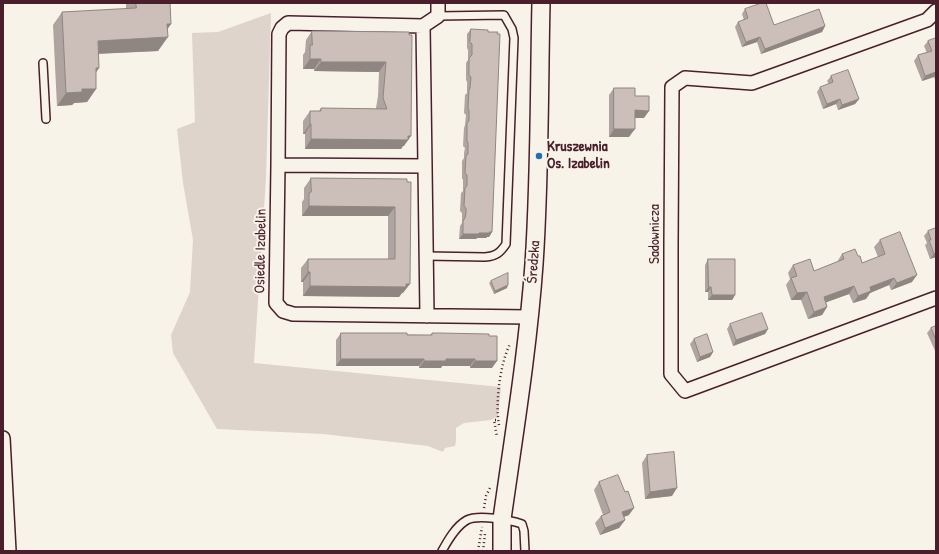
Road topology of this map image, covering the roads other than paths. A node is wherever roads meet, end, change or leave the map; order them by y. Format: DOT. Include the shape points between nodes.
graph roads {
  1 [pos="541,3"];
  2 [pos="438,9"];
  3 [pos="936,11"];
  4 [pos="423,26"];
  5 [pos="43,63"];
  6 [pos="46,119"];
  7 [pos="278,165"];
  8 [pos="425,166"];
  9 [pos="426,256"];
  10 [pos="936,298"];
  11 [pos="426,316"];
  12 [pos="530,317"];
  13 [pos="3,438"];
  14 [pos="491,518"];
  15 [pos="9,551"];
  16 [pos="442,551"];
  17 [pos="494,551"];
  18 [pos="502,551"];
  19 [pos="525,551"];
  1 -- 12 [label="street, Średzka" via="538,180"];
  2 -- 4 [label="street"];
  2 -- 9 [label="lane" via="504,15 512,29 514,38 506,244 494,256 485,258"];
  3 -- 10 [label="street, Sadownicza" via="927,20 752,83 685,78 672,87 671,374 685,391"];
  4 -- 7 [label="street, Osiedle Izabelin" via="288,23 282,28 279,34"];
  4 -- 8 [label="street"];
  5 -- 6 [label="lane"];
  7 -- 8 [label="street"];
  7 -- 11 [label="street, Osiedle Izabelin" via="276,303 284,311 293,314"];
  8 -- 9 [label="street"];
  9 -- 11 [label="street"];
  11 -- 12 [label="street, Osiedle Izabelin"];
  12 -- 14 [label="street, Średzka"];
  13 -- 15 [label="street"];
  14 -- 16 [label="lane" via="467,520 457,529"];
  14 -- 17 [label="street, Średzka"];
  14 -- 18 [label="street, Średzka"];
  14 -- 19 [label="lane" via="522,524"];
}
